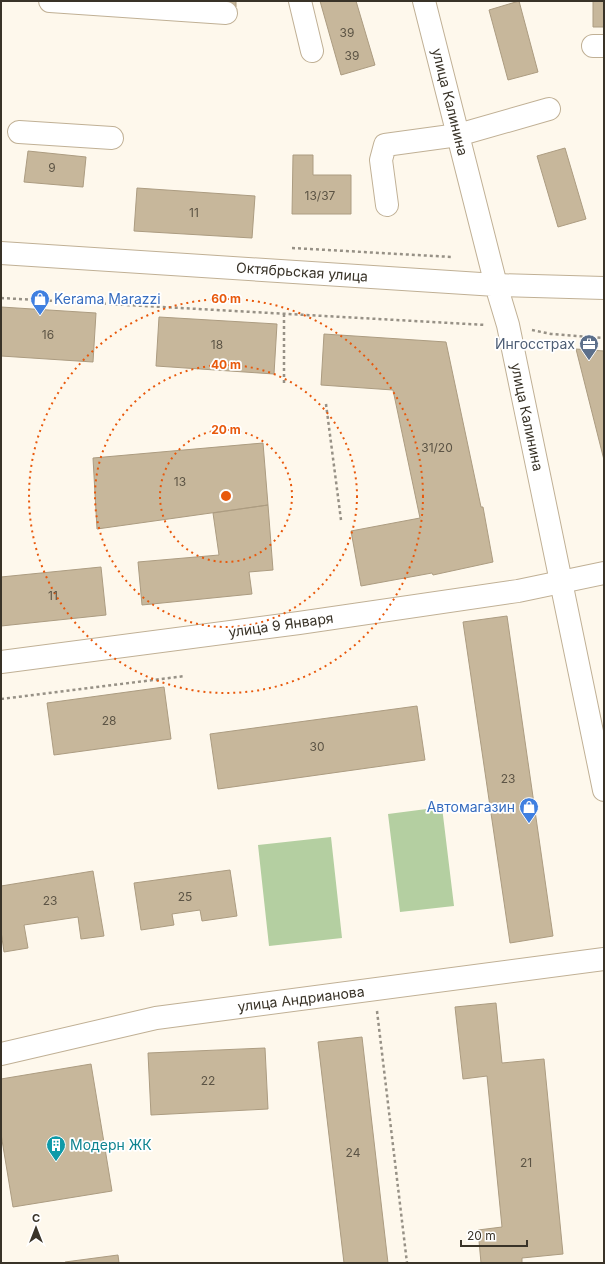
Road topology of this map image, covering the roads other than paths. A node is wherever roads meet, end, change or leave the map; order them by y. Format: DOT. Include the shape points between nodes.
graph roads {
  1 [pos="50,1"];
  2 [pos="300,1"];
  3 [pos="424,1"];
  4 [pos="125,4"];
  5 [pos="226,14"];
  6 [pos="312,51"];
  7 [pos="549,109"];
  8 [pos="19,132"];
  9 [pos="458,135"];
  10 [pos="112,138"];
  11 [pos="387,204"];
  12 [pos="1,253"];
  13 [pos="496,285"];
  14 [pos="604,288"];
  15 [pos="604,573"];
  16 [pos="561,583"];
  17 [pos="1,662"];
  18 [pos="604,790"];
  19 [pos="604,959"];
  20 [pos="1,1054"];
  1 -- 4 [label="main road"];
  2 -- 6 [label="main road"];
  3 -- 9 [label="main road, улица Калинина"];
  4 -- 5 [label="main road"];
  7 -- 9 [label="main road"];
  8 -- 10 [label="main road"];
  9 -- 11 [label="main road" via="385,145 381,160"];
  9 -- 13 [label="main road, улица Калинина"];
  12 -- 13 [label="main road, Октябрьская улица"];
  13 -- 14 [label="main road, Октябрьская улица"];
  13 -- 16 [label="main road, улица Калинина" via="508,325"];
  15 -- 16 [label="main road, улица 9 Января"];
  16 -- 17 [label="main road, улица 9 Января" via="314,621"];
  16 -- 18 [label="main road, улица Калинина"];
  19 -- 20 [label="main road, улица Андрианова" via="156,1018"];
}
